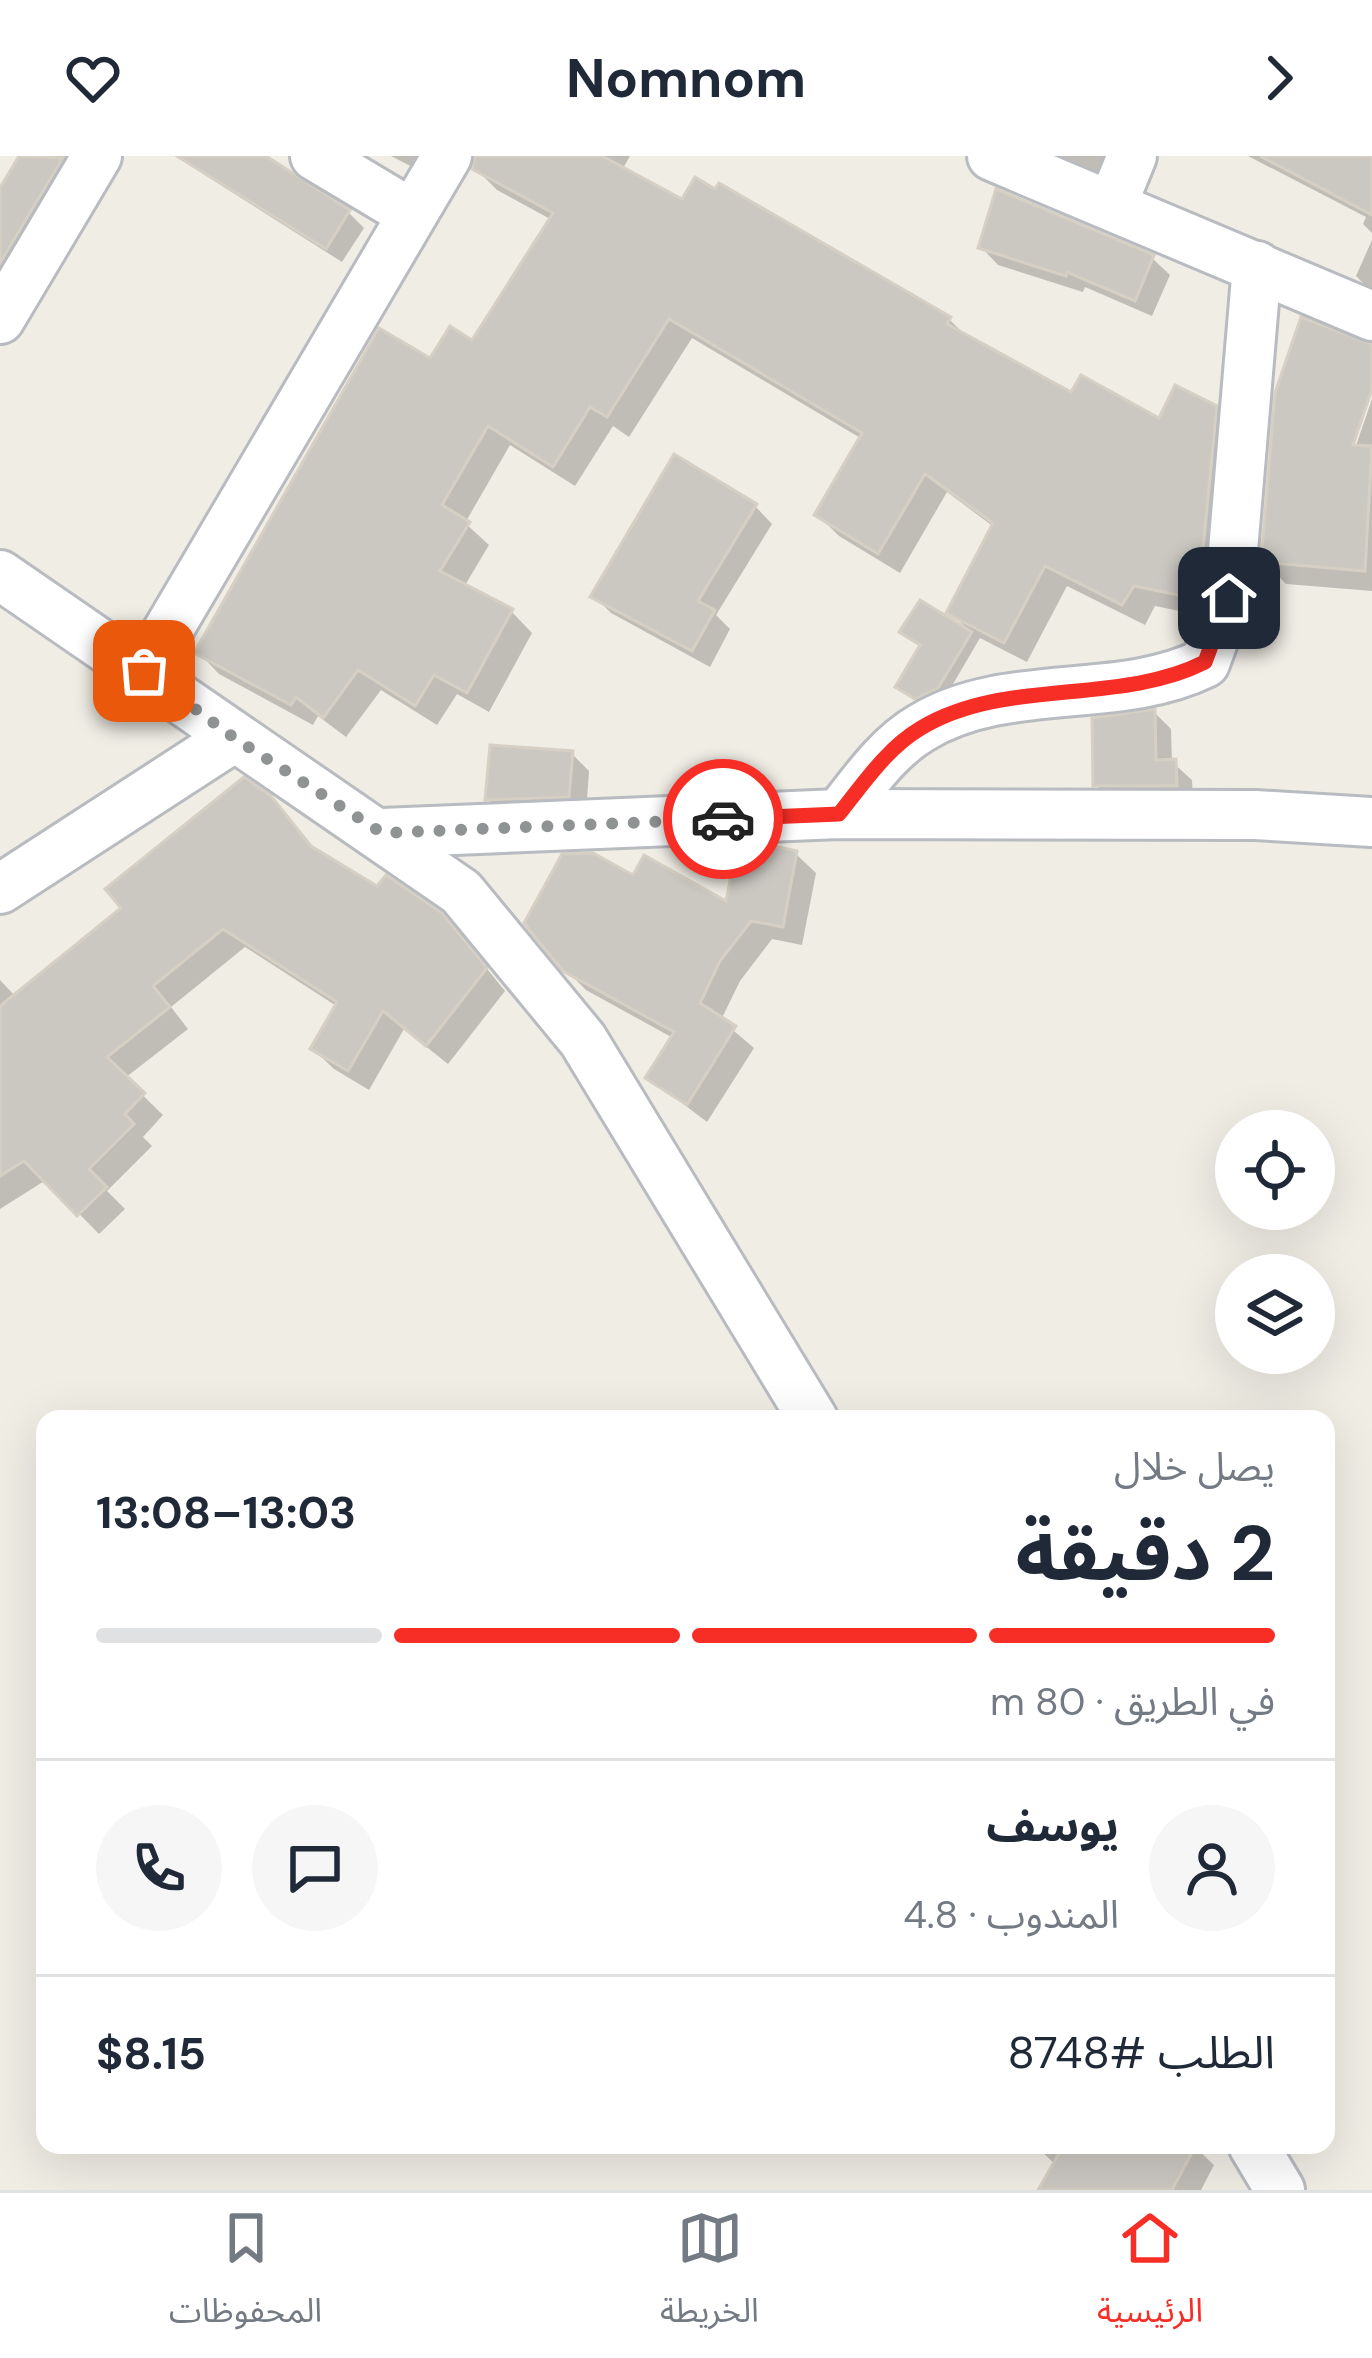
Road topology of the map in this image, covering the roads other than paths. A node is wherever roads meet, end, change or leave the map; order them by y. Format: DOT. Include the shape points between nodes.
graph roads {
  1 [pos="98,156"];
  2 [pos="315,156"];
  3 [pos="446,156"];
  4 [pos="992,156"];
  5 [pos="1132,156"];
  6 [pos="1112,205"];
  7 [pos="412,214"];
  8 [pos="1257,266"];
  9 [pos="1372,316"];
  10 [pos="0,319"];
  11 [pos="0,575"];
  12 [pos="144,671"];
  13 [pos="233,737"];
  14 [pos="839,814"];
  15 [pos="1372,822"];
  16 [pos="382,833"];
  17 [pos="0,889"];
  18 [pos="808,1410"];
  19 [pos="1258,2154"];
  20 [pos="1280,2190"];
  1 -- 10 [label="street"];
  2 -- 7 [label="street"];
  3 -- 7 [label="street"];
  4 -- 6 [label="street"];
  5 -- 6 [label="street"];
  6 -- 8 [label="street"];
  7 -- 12 [label="street"];
  8 -- 9 [label="street"];
  8 -- 14 [label="street" via="1229,598 1205,662 1167,682 985,704 922,728 876,766"];
  11 -- 12 [label="street"];
  12 -- 13 [label="street"];
  13 -- 16 [label="street"];
  13 -- 17 [label="street"];
  14 -- 15 [label="street" via="1255,814"];
  14 -- 16 [label="street"];
  16 -- 18 [label="street" via="461,892 583,1040"];
  19 -- 20 [label="street"];
}
